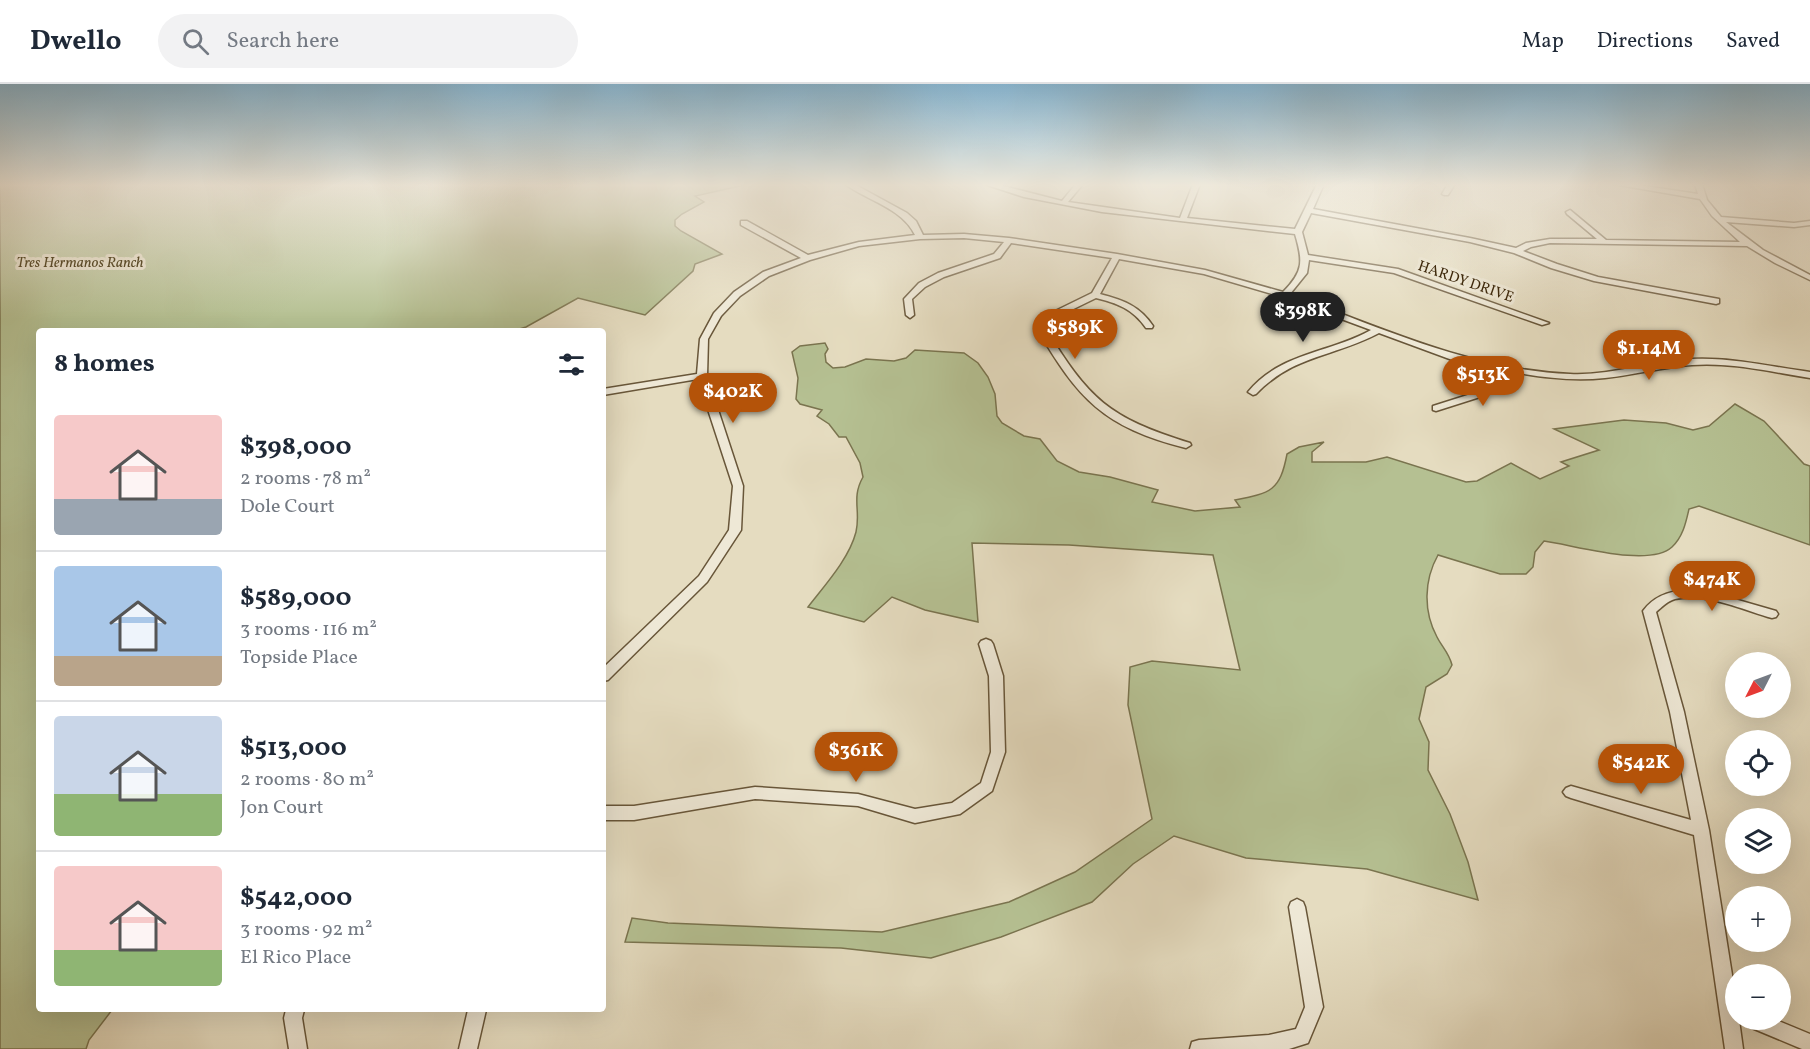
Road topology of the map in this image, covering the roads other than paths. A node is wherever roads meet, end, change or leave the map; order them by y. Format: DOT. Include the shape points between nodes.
graph roads {
  1 [pos="755,229"];
  2 [pos="916,229"];
  3 [pos="1272,229"];
  4 [pos="1299,229"];
  5 [pos="1411,229"];
  6 [pos="1589,229"];
  7 [pos="1732,229"];
  8 [pos="1298,232"];
  9 [pos="920,237"];
  10 [pos="1009,240"];
  11 [pos="1603,241"];
  12 [pos="1752,244"];
  13 [pos="1517,251"];
  14 [pos="1116,256"];
  15 [pos="1305,257"];
  16 [pos="807,258"];
  17 [pos="1810,278"];
  18 [pos="1095,295"];
  19 [pos="1285,295"];
  20 [pos="1716,301"];
  21 [pos="910,315"];
  22 [pos="1545,323"];
  23 [pos="1149,326"];
  24 [pos="1378,330"];
  25 [pos="1492,367"];
  26 [pos="1810,375"];
  27 [pos="702,376"];
  28 [pos="606,392"];
  29 [pos="1254,392"];
  30 [pos="1436,408"];
  31 [pos="1186,445"];
  32 [pos="1772,614"];
  33 [pos="986,644"];
  34 [pos="606,672"];
  35 [pos="1571,792"];
  36 [pos="606,813"];
  37 [pos="1701,830"];
  38 [pos="1297,907"];
  39 [pos="1725,971"];
  40 [pos="294,1012"];
  41 [pos="477,1012"];
  42 [pos="1733,1030"];
  43 [pos="1778,1030"];
  44 [pos="1810,1043"];
  45 [pos="298,1049"];
  46 [pos="468,1049"];
  47 [pos="1199,1049"];
  48 [pos="1734,1049"];
  1 -- 16 [label="street"];
  2 -- 9 [label="street"];
  3 -- 8 [label="street"];
  4 -- 8 [label="street"];
  5 -- 13 [label="street"];
  6 -- 11 [label="street"];
  7 -- 12 [label="street"];
  8 -- 15 [label="street"];
  9 -- 10 [label="street"];
  9 -- 16 [label="street" via="859,244"];
  10 -- 14 [label="street"];
  10 -- 21 [label="street" via="997,256 922,285 908,299"];
  11 -- 12 [label="street"];
  11 -- 13 [label="street" via="1550,241"];
  12 -- 17 [label="street"];
  13 -- 20 [label="street" via="1597,279"];
  14 -- 18 [label="street"];
  14 -- 19 [label="street" via="1205,272"];
  15 -- 19 [label="street" via="1303,278"];
  15 -- 22 [label="street, HARDY DRIVE" via="1395,271"];
  16 -- 27 [label="street" via="766,274 737,294 717,315 704,339"];
  18 -- 23 [label="street" via="1126,303 1143,315"];
  18 -- 31 [label="street" via="1048,318 1040,327 1062,365 1083,393 1113,418 1152,436"];
  19 -- 24 [label="street"];
  24 -- 25 [label="street"];
  24 -- 29 [label="street" via="1352,343 1286,363"];
  25 -- 26 [label="street" via="1572,377 1718,362"];
  25 -- 30 [label="street" via="1489,385 1477,395"];
  27 -- 28 [label="street"];
  27 -- 34 [label="street" via="738,486 735,530 703,579"];
  32 -- 37 [label="street" via="1709,595 1687,594 1665,598 1649,611 1677,712"];
  33 -- 36 [label="street" via="996,676 998,752 987,787 955,809 915,816 858,800 755,793 634,813"];
  35 -- 37 [label="street"];
  37 -- 39 [label="street"];
  38 -- 47 [label="street" via="1314,1007 1302,1037 1269,1044"];
  40 -- 45 [label="street"];
  41 -- 46 [label="street"];
  42 -- 48 [label="street"];
  43 -- 44 [label="street"];
}
